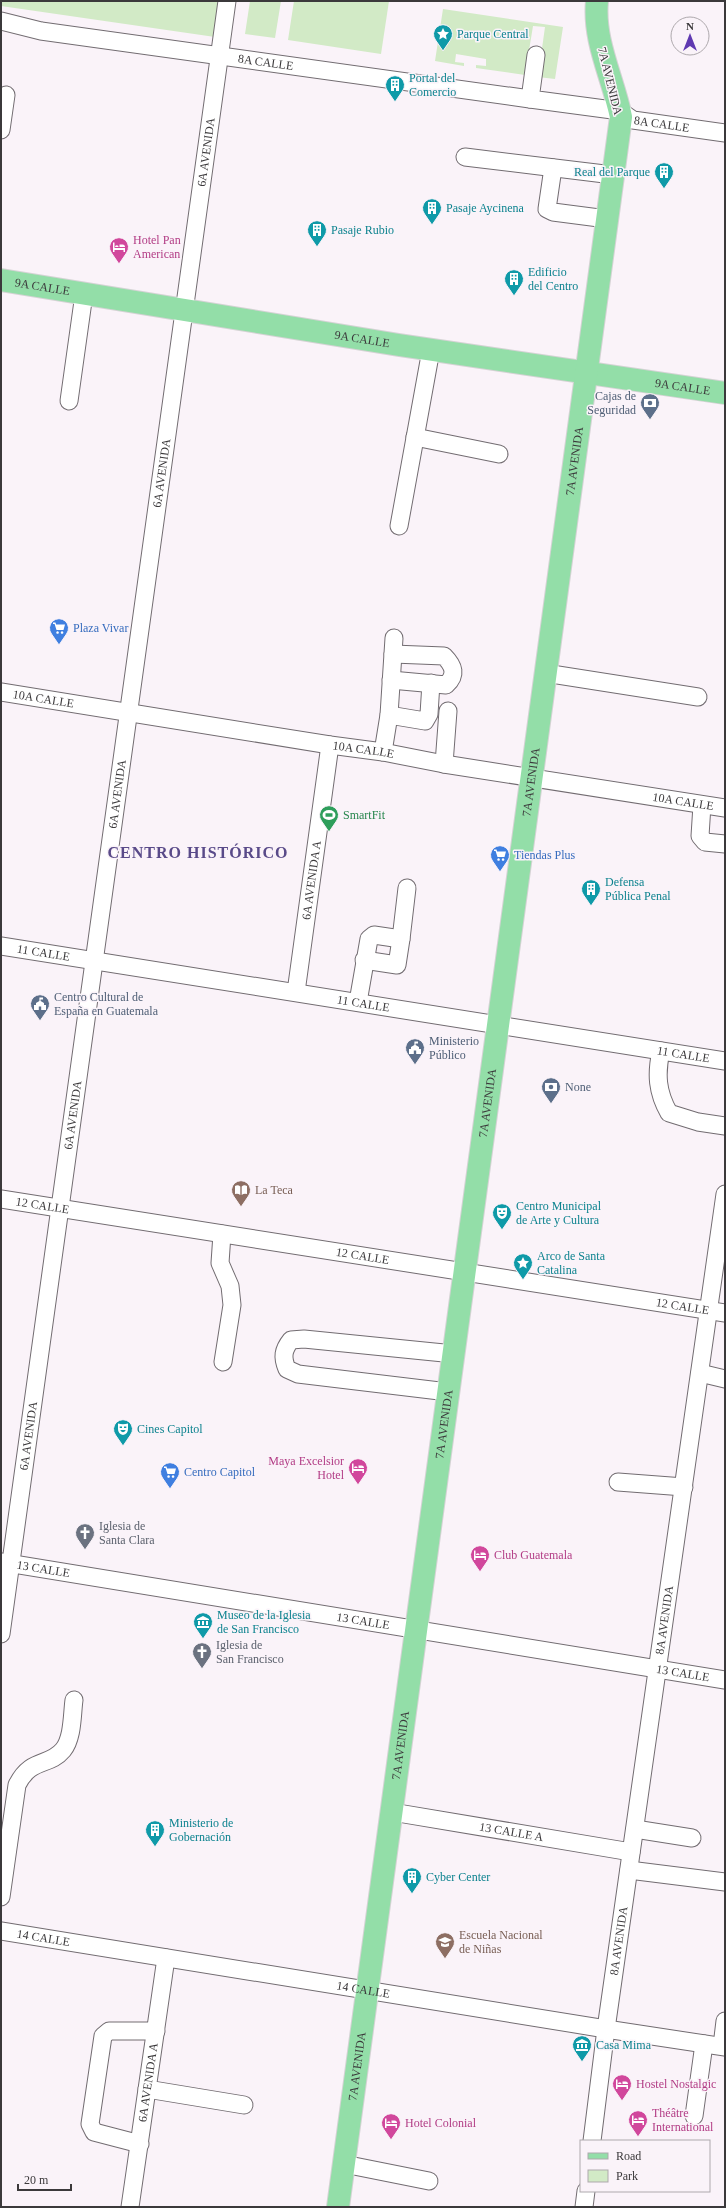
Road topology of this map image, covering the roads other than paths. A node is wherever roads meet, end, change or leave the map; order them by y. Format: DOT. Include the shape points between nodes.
graph roads {
  1 [pos="227,1"];
  2 [pos="597,1"];
  3 [pos="1,21"];
  4 [pos="536,55"];
  5 [pos="219,57"];
  6 [pos="6,95"];
  7 [pos="530,99"];
  8 [pos="620,111"];
  9 [pos="1,130"];
  10 [pos="725,133"];
  11 [pos="466,157"];
  12 [pos="553,168"];
  13 [pos="613,175"];
  14 [pos="607,219"];
  15 [pos="1,280"];
  16 [pos="84,294"];
  17 [pos="184,311"];
  18 [pos="431,350"];
  19 [pos="586,373"];
  20 [pos="725,393"];
  21 [pos="69,401"];
  22 [pos="415,437"];
  23 [pos="499,454"];
  24 [pos="398,526"];
  25 [pos="546,673"];
  26 [pos="391,680"];
  27 [pos="431,683"];
  28 [pos="1,692"];
  29 [pos="698,697"];
  30 [pos="448,711"];
  31 [pos="128,712"];
  32 [pos="390,715"];
  33 [pos="330,745"];
  34 [pos="383,752"];
  35 [pos="444,764"];
  36 [pos="531,778"];
  37 [pos="702,805"];
  38 [pos="725,808"];
  39 [pos="725,844"];
  40 [pos="407,888"];
  41 [pos="401,939"];
  42 [pos="1,946"];
  43 [pos="364,960"];
  44 [pos="94,961"];
  45 [pos="296,992"];
  46 [pos="358,1002"];
  47 [pos="498,1025"];
  48 [pos="661,1051"];
  49 [pos="725,1061"];
  50 [pos="725,1126"];
  51 [pos="725,1194"];
  52 [pos="1,1199"];
  53 [pos="60,1208"];
  54 [pos="222,1234"];
  55 [pos="465,1272"];
  56 [pos="717,1312"];
  57 [pos="454,1354"];
  58 [pos="224,1362"];
  59 [pos="700,1373"];
  60 [pos="725,1379"];
  61 [pos="448,1392"];
  62 [pos="618,1482"];
  63 [pos="684,1487"];
  64 [pos="6,1563"];
  65 [pos="416,1630"];
  66 [pos="1,1634"];
  67 [pos="658,1669"];
  68 [pos="725,1680"];
  69 [pos="74,1700"];
  70 [pos="392,1812"];
  71 [pos="635,1829"];
  72 [pos="692,1838"];
  73 [pos="632,1852"];
  74 [pos="629,1870"];
  75 [pos="725,1882"];
  76 [pos="1,1897"];
  77 [pos="1,1931"];
  78 [pos="166,1958"];
  79 [pos="368,1990"];
  80 [pos="725,2021"];
  81 [pos="606,2029"];
  82 [pos="156,2031"];
  83 [pos="704,2044"];
  84 [pos="724,2047"];
  85 [pos="148,2089"];
  86 [pos="244,2105"];
  87 [pos="694,2116"];
  88 [pos="592,2140"];
  89 [pos="140,2144"];
  90 [pos="344,2164"];
  91 [pos="429,2181"];
  92 [pos="586,2192"];
  93 [pos="130,2207"];
  94 [pos="338,2207"];
  95 [pos="584,2207"];
  1 -- 5 [label="street, 6A AVENIDA"];
  2 -- 8 [label="main road, 7A AVENIDA" via="600,42"];
  3 -- 5 [label="street, 8A CALLE" via="40,31"];
  4 -- 7 [label="street"];
  5 -- 7 [label="street, 8A CALLE"];
  5 -- 17 [label="street, 6A AVENIDA"];
  6 -- 9 [label="street"];
  7 -- 8 [label="street, 8A CALLE"];
  8 -- 10 [label="street, 8A CALLE" via="633,120"];
  8 -- 13 [label="main road, 7A AVENIDA"];
  11 -- 12 [label="street"];
  12 -- 13 [label="street"];
  12 -- 14 [label="street" via="547,209"];
  13 -- 14 [label="main road, 7A AVENIDA"];
  14 -- 19 [label="main road, 7A AVENIDA"];
  15 -- 16 [label="main road, 9A CALLE"];
  16 -- 17 [label="main road, 9A CALLE"];
  16 -- 21 [label="street"];
  17 -- 18 [label="main road, 9A CALLE"];
  17 -- 31 [label="street, 6A AVENIDA"];
  18 -- 19 [label="main road, 9A CALLE"];
  18 -- 22 [label="street"];
  19 -- 20 [label="main road, 9A CALLE"];
  19 -- 25 [label="main road, 7A AVENIDA"];
  22 -- 23 [label="street"];
  22 -- 24 [label="street"];
  25 -- 29 [label="street"];
  25 -- 36 [label="main road, 7A AVENIDA"];
  26 -- 27 [label="street"];
  26 -- 27 [label="street" via="393,646 444,656 452,663 452,679 446,685"];
  26 -- 32 [label="street"];
  27 -- 32 [label="street" via="429,714 425,721"];
  28 -- 31 [label="street, 10A CALLE"];
  30 -- 35 [label="street"];
  31 -- 33 [label="street, 10A CALLE"];
  31 -- 44 [label="street, 6A AVENIDA"];
  32 -- 34 [label="street"];
  33 -- 34 [label="street, 10A CALLE"];
  33 -- 45 [label="street, 6A AVENIDA A"];
  34 -- 35 [label="street, 10A CALLE"];
  35 -- 36 [label="street, 10A CALLE"];
  36 -- 37 [label="street, 10A CALLE"];
  36 -- 47 [label="main road, 7A AVENIDA"];
  37 -- 38 [label="street, 10A CALLE"];
  37 -- 39 [label="street" via="700,836 706,842"];
  40 -- 41 [label="street"];
  41 -- 43 [label="street" via="374,935 369,938"];
  41 -- 43 [label="street" via="397,965"];
  42 -- 44 [label="street, 11 CALLE"];
  43 -- 46 [label="street"];
  44 -- 45 [label="street, 11 CALLE"];
  44 -- 53 [label="street, 6A AVENIDA"];
  45 -- 46 [label="street, 11 CALLE"];
  46 -- 47 [label="street, 11 CALLE"];
  47 -- 48 [label="street, 11 CALLE"];
  47 -- 55 [label="main road, 7A AVENIDA"];
  48 -- 49 [label="street, 11 CALLE"];
  48 -- 50 [label="street" via="657,1081 669,1113 698,1122"];
  51 -- 56 [label="street, 8A AVENIDA"];
  52 -- 53 [label="street, 12 CALLE"];
  53 -- 54 [label="street, 12 CALLE"];
  53 -- 64 [label="street, 6A AVENIDA"];
  54 -- 55 [label="street, 12 CALLE"];
  54 -- 58 [label="street" via="220,1263 230,1286 232,1304"];
  55 -- 56 [label="street, 12 CALLE"];
  55 -- 57 [label="main road, 7A AVENIDA"];
  56 -- 59 [label="street, 8A AVENIDA"];
  57 -- 61 [label="main road, 7A AVENIDA"];
  57 -- 61 [label="street" via="304,1339 291,1340 284,1348 283,1359 287,1369 298,1374"];
  59 -- 60 [label="street"];
  59 -- 63 [label="street, 8A AVENIDA"];
  61 -- 65 [label="main road, 7A AVENIDA"];
  62 -- 63 [label="street"];
  63 -- 67 [label="street, 8A AVENIDA"];
  64 -- 65 [label="street, 13 CALLE" via="253,1598"];
  64 -- 66 [label="street, 6A AVENIDA"];
  65 -- 67 [label="street, 13 CALLE"];
  65 -- 70 [label="main road, 7A AVENIDA"];
  67 -- 68 [label="street, 13 CALLE"];
  67 -- 71 [label="street, 8A AVENIDA"];
  69 -- 76 [label="street" via="64,1749 23,1772 17,1785"];
  70 -- 73 [label="street, 13 CALLE A"];
  70 -- 79 [label="main road, 7A AVENIDA"];
  71 -- 72 [label="street"];
  71 -- 73 [label="street, 8A AVENIDA"];
  73 -- 74 [label="street, 8A AVENIDA"];
  74 -- 75 [label="street"];
  74 -- 81 [label="street, 8A AVENIDA"];
  77 -- 78 [label="street, 14 CALLE"];
  78 -- 79 [label="street, 14 CALLE"];
  78 -- 82 [label="street, 6A AVENIDA A"];
  79 -- 81 [label="street, 14 CALLE"];
  79 -- 90 [label="main road, 7A AVENIDA"];
  80 -- 84 [label="street"];
  81 -- 83 [label="street, 14 CALLE"];
  81 -- 88 [label="street, 8A AVENIDA"];
  82 -- 85 [label="street, 6A AVENIDA A"];
  82 -- 89 [label="street" via="109,2031 104,2036 90,2124 94,2132"];
  83 -- 84 [label="street, 14 CALLE"];
  83 -- 87 [label="street"];
  85 -- 86 [label="street"];
  85 -- 89 [label="street, 6A AVENIDA A"];
  89 -- 93 [label="street, 6A AVENIDA A"];
  90 -- 91 [label="street"];
  90 -- 94 [label="main road, 7A AVENIDA"];
  92 -- 95 [label="street"];
}
